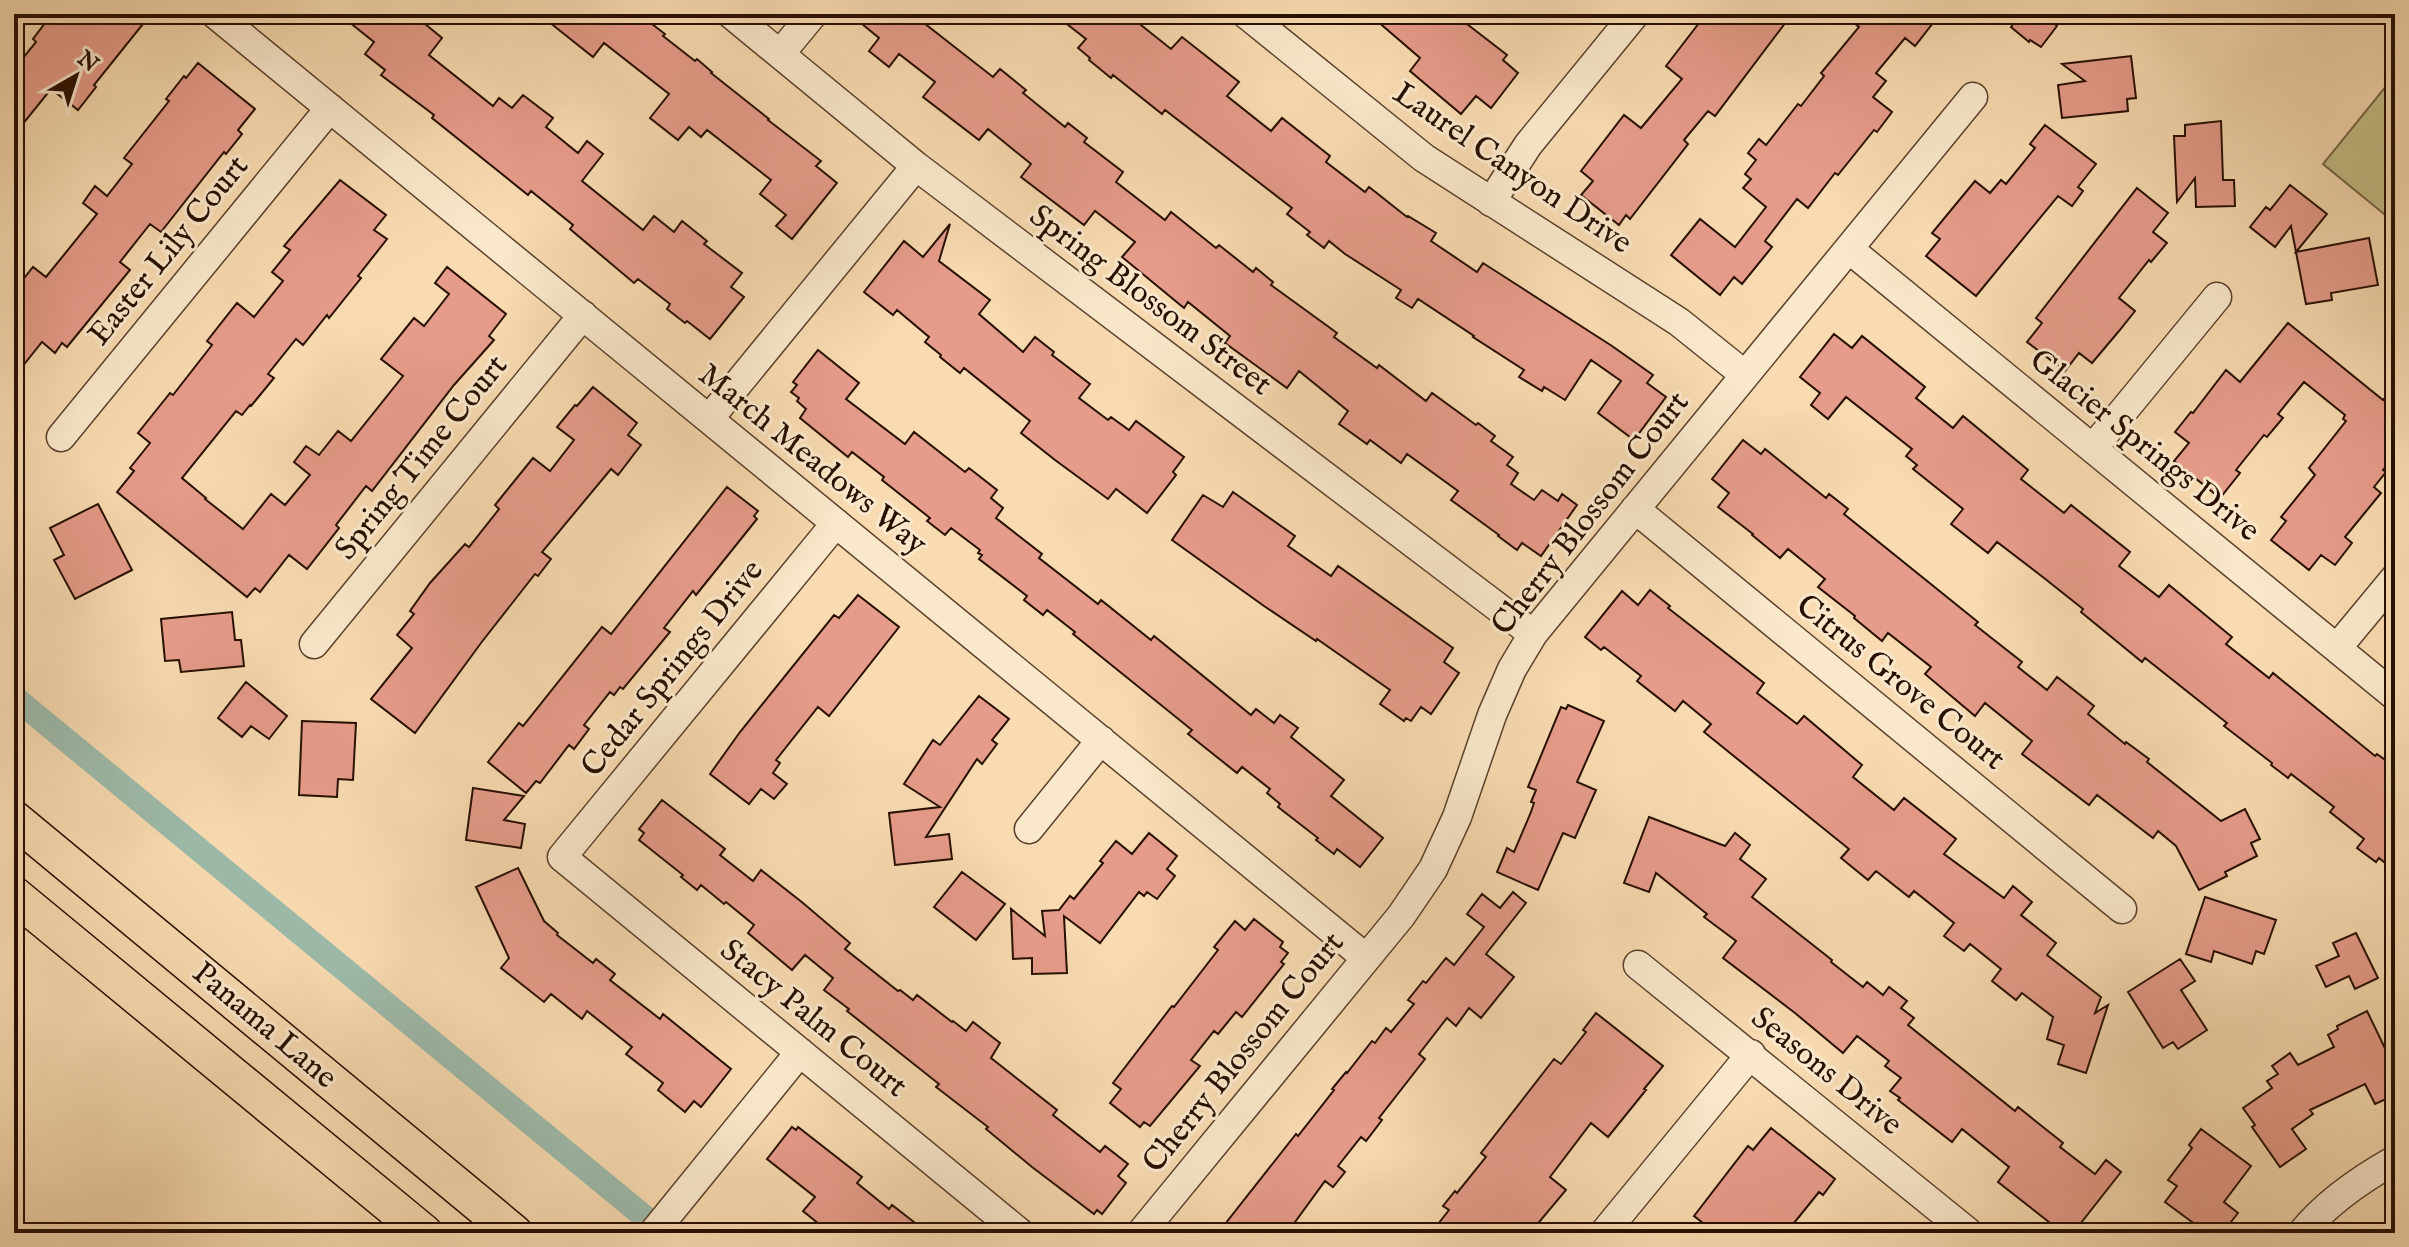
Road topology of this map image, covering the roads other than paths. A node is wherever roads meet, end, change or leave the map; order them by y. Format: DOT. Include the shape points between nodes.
graph roads {
  1 [pos="215,14"];
  2 [pos="731,14"];
  3 [pos="813,14"];
  4 [pos="1246,14"];
  5 [pos="1635,14"];
  6 [pos="780,54"];
  7 [pos="1973,97"];
  8 [pos="330,108"];
  9 [pos="916,166"];
  10 [pos="1491,202"];
  11 [pos="1849,249"];
  12 [pos="2217,297"];
  13 [pos="583,315"];
  14 [pos="1745,375"];
  15 [pos="709,419"];
  16 [pos="61,437"];
  17 [pos="2093,448"];
  18 [pos="1635,509"];
  19 [pos="836,523"];
  20 [pos="2395,578"];
  21 [pos="1533,634"];
  22 [pos="314,644"];
  23 [pos="2337,648"];
  24 [pos="2395,696"];
  25 [pos="1101,740"];
  26 [pos="14,819"];
  27 [pos="1029,829"];
  28 [pos="32,850"];
  29 [pos="562,857"];
  30 [pos="14,895"];
  31 [pos="2122,909"];
  32 [pos="1366,958"];
  33 [pos="1638,965"];
  34 [pos="800,1052"];
  35 [pos="1751,1054"];
  36 [pos="2395,1160"];
  37 [pos="424,1233"];
  38 [pos="514,1233"];
  39 [pos="653,1233"];
  40 [pos="1020,1233"];
  41 [pos="1141,1233"];
  42 [pos="1604,1233"];
  43 [pos="1969,1233"];
  44 [pos="2302,1233"];
  1 -- 8 [label="street, March Meadows Way"];
  2 -- 6 [label="street, Spring Blossom Street"];
  3 -- 6 [label="street"];
  4 -- 10 [label="street, Laurel Canyon Drive" via="1413,150"];
  5 -- 10 [label="street" via="1528,145"];
  6 -- 9 [label="street, Spring Blossom Street"];
  7 -- 11 [label="street, Cherry Blossom Court"];
  8 -- 13 [label="street, March Meadows Way"];
  8 -- 16 [label="street, Easter Lily Court"];
  9 -- 15 [label="street"];
  9 -- 21 [label="street, Spring Blossom Street"];
  10 -- 14 [label="street, Laurel Canyon Drive" via="1679,322"];
  11 -- 14 [label="street, Cherry Blossom Court"];
  11 -- 17 [label="street, Glacier Springs Drive"];
  12 -- 17 [label="street"];
  13 -- 15 [label="street, March Meadows Way"];
  13 -- 22 [label="street, Spring Time Court"];
  14 -- 18 [label="street, Cherry Blossom Court"];
  15 -- 19 [label="street, March Meadows Way"];
  17 -- 23 [label="street, Glacier Springs Drive"];
  18 -- 21 [label="street, Cherry Blossom Court"];
  18 -- 31 [label="street, Citrus Grove Court"];
  19 -- 25 [label="street, March Meadows Way"];
  19 -- 29 [label="street, Cedar Springs Drive"];
  20 -- 23 [label="street"];
  21 -- 32 [label="street, Cherry Blossom Court" via="1507,681 1433,869"];
  23 -- 24 [label="street, Glacier Springs Drive"];
  25 -- 27 [label="street"];
  25 -- 32 [label="street, March Meadows Way"];
  26 -- 28 [label="main road, Panama Lane"];
  28 -- 38 [label="main road, Panama Lane"];
  29 -- 34 [label="street, Stacy Palm Court"];
  30 -- 37 [label="main road, Panama Lane"];
  32 -- 41 [label="street, Cherry Blossom Court"];
  33 -- 35 [label="street, Seasons Drive"];
  34 -- 39 [label="street"];
  34 -- 40 [label="street, Stacy Palm Court"];
  35 -- 42 [label="street"];
  35 -- 43 [label="street, Seasons Drive"];
  36 -- 44 [label="street" via="2336,1199"];
}
